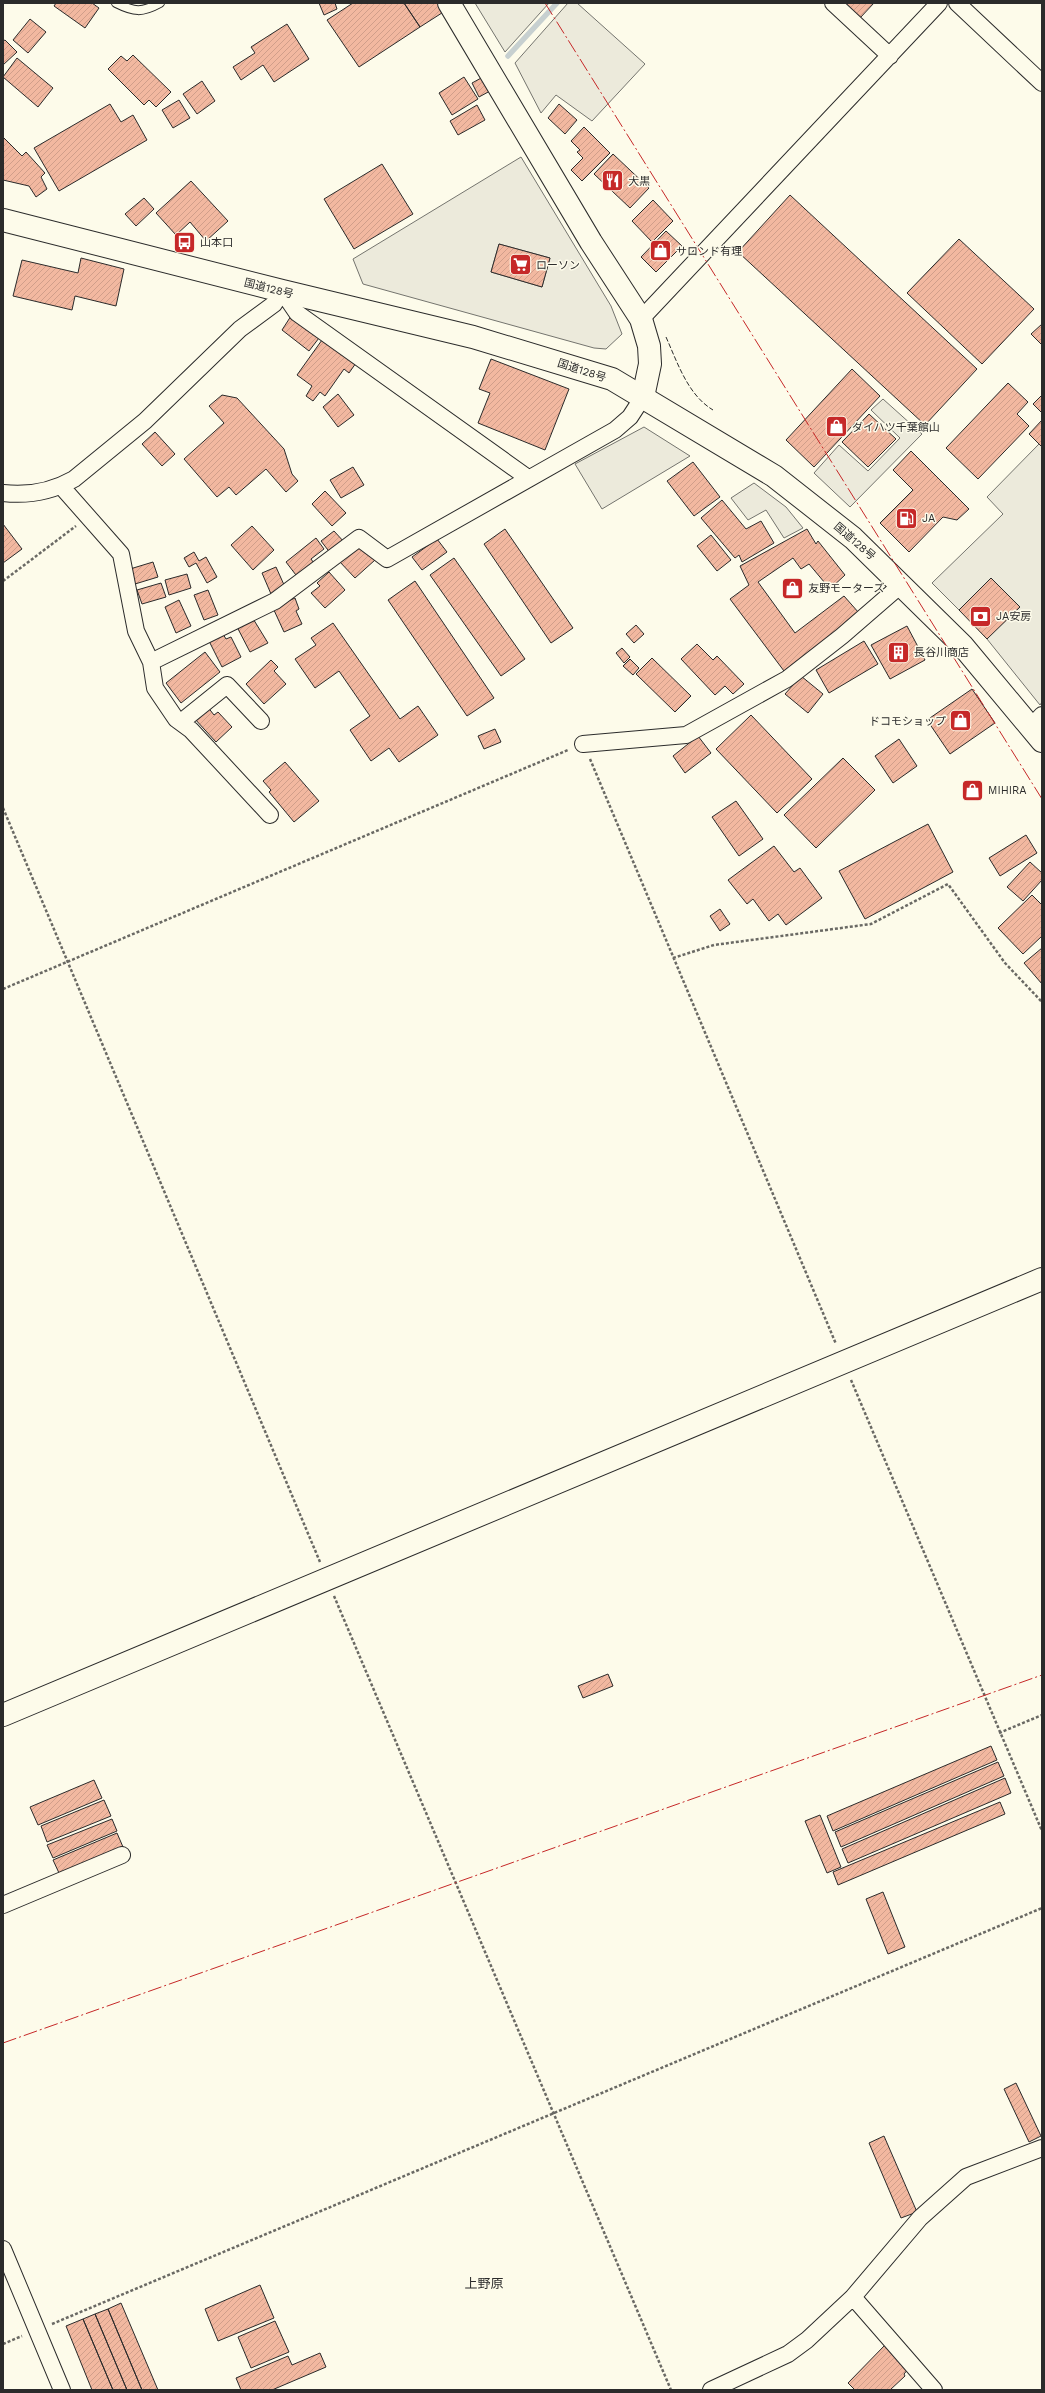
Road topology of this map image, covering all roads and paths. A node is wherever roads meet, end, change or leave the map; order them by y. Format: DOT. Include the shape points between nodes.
graph roads {
  1 [pos="116,3"];
  2 [pos="160,3"];
  3 [pos="449,3"];
  4 [pos="833,3"];
  5 [pos="939,3"];
  6 [pos="957,3"];
  7 [pos="890,56"];
  8 [pos="1042,83"];
  9 [pos="3,220"];
  10 [pos="282,291"];
  11 [pos="641,319"];
  12 [pos="643,397"];
  13 [pos="528,478"];
  14 [pos="61,486"];
  15 [pos="3,493"];
  16 [pos="87,518"];
  17 [pos="3,581"];
  18 [pos="902,584"];
  19 [pos="151,662"];
  20 [pos="261,721"];
  21 [pos="181,722"];
  22 [pos="1038,727"];
  23 [pos="583,744"];
  24 [pos="3,808"];
  25 [pos="270,815"];
  26 [pos="673,958"];
  27 [pos="68,962"];
  28 [pos="3,989"];
  29 [pos="1042,1002"];
  30 [pos="1042,1279"];
  31 [pos="844,1363"];
  32 [pos="326,1578"];
  33 [pos="3,1715"];
  34 [pos="1042,1715"];
  35 [pos="999,1732"];
  36 [pos="1042,1831"];
  37 [pos="122,1855"];
  38 [pos="3,1905"];
  39 [pos="1042,1908"];
  40 [pos="553,2114"];
  41 [pos="1042,2148"];
  42 [pos="3,2249"];
  43 [pos="853,2297"];
  44 [pos="37,2330"];
  45 [pos="3,2344"];
  46 [pos="62,2390"];
  47 [pos="671,2390"];
  48 [pos="711,2390"];
  49 [pos="934,2390"];
  1 -- 2 [label="lane" via="129,10 146,11"];
  3 -- 11 [label="main road" via="591,242"];
  4 -- 7 [label="street"];
  5 -- 7 [label="street"];
  6 -- 8 [label="street"];
  7 -- 11 [label="street"];
  9 -- 10 [label="main road, 国道128号"];
  10 -- 12 [label="main road, 国道128号" via="473,337 612,379"];
  10 -- 13 [label="street" via="297,314"];
  10 -- 14 [label="street" via="274,304 240,329 146,421 113,450"];
  11 -- 12 [label="main road" via="649,346 650,364"];
  12 -- 13 [label="street" via="630,417 615,430"];
  12 -- 18 [label="main road, 国道128号" via="774,476 853,538"];
  13 -- 19 [label="street" via="387,559 359,538 275,601"];
  14 -- 15 [label="street" via="36,493"];
  14 -- 16 [label="street"];
  16 -- 17 [label="path"];
  16 -- 19 [label="street" via="121,554 136,632"];
  18 -- 22 [label="main road, 国道128号"];
  18 -- 23 [label="street" via="787,679 686,735"];
  19 -- 21 [label="street" via="155,688"];
  20 -- 21 [label="street" via="227,685"];
  21 -- 25 [label="street"];
  23 -- 26 [label="path"];
  23 -- 27 [label="path"];
  24 -- 27 [label="path"];
  26 -- 29 [label="path" via="714,945 871,924 948,884 1005,963"];
  26 -- 31 [label="path"];
  27 -- 28 [label="path"];
  27 -- 32 [label="path"];
  30 -- 31 [label="main road"];
  31 -- 32 [label="main road"];
  31 -- 35 [label="path"];
  32 -- 33 [label="main road"];
  32 -- 40 [label="path"];
  34 -- 35 [label="path"];
  35 -- 36 [label="path"];
  37 -- 38 [label="street"];
  39 -- 40 [label="path"];
  40 -- 44 [label="path"];
  40 -- 47 [label="path"];
  41 -- 43 [label="street" via="966,2177 920,2218"];
  42 -- 44 [label="street"];
  43 -- 48 [label="street" via="807,2340 788,2354"];
  43 -- 49 [label="street"];
  44 -- 45 [label="path"];
  44 -- 46 [label="street"];
}
